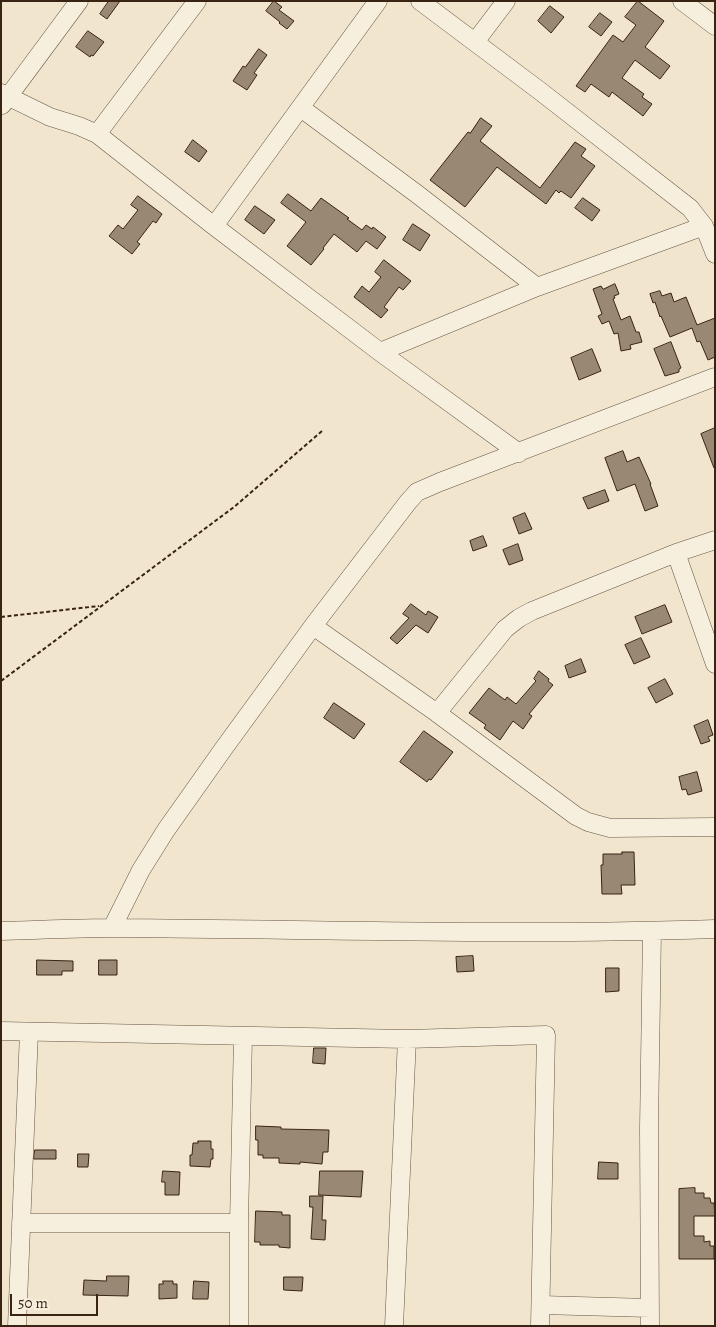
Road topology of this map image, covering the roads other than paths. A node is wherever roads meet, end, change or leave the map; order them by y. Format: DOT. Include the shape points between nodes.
graph roads {
  1 [pos="79,1"];
  2 [pos="197,1"];
  3 [pos="378,1"];
  4 [pos="420,1"];
  5 [pos="506,1"];
  6 [pos="682,1"];
  7 [pos="715,26"];
  8 [pos="475,42"];
  9 [pos="4,98"];
  10 [pos="301,108"];
  11 [pos="98,134"];
  12 [pos="214,226"];
  13 [pos="704,226"];
  14 [pos="715,254"];
  15 [pos="537,287"];
  16 [pos="380,352"];
  17 [pos="715,377"];
  18 [pos="519,452"];
  19 [pos="715,540"];
  20 [pos="676,553"];
  21 [pos="313,626"];
  22 [pos="715,664"];
  23 [pos="437,713"];
  24 [pos="715,827"];
  25 [pos="112,928"];
  26 [pos="715,928"];
  27 [pos="1,931"];
  28 [pos="652,931"];
  29 [pos="1,1031"];
  30 [pos="29,1032"];
  31 [pos="243,1036"];
  32 [pos="407,1039"];
  33 [pos="21,1223"];
  34 [pos="239,1223"];
  35 [pos="541,1305"];
  36 [pos="650,1317"];
  37 [pos="17,1326"];
  38 [pos="238,1326"];
  39 [pos="394,1326"];
  40 [pos="540,1326"];
  1 -- 9 [label="street"];
  2 -- 11 [label="street"];
  3 -- 10 [label="street"];
  4 -- 8 [label="street"];
  5 -- 8 [label="street"];
  6 -- 7 [label="street"];
  8 -- 13 [label="street" via="690,208"];
  9 -- 11 [label="street"];
  10 -- 12 [label="street"];
  10 -- 15 [label="street"];
  11 -- 12 [label="street"];
  12 -- 16 [label="street"];
  13 -- 14 [label="street"];
  13 -- 15 [label="street"];
  15 -- 16 [label="street"];
  16 -- 18 [label="street"];
  17 -- 18 [label="street"];
  18 -- 21 [label="street" via="417,492"];
  19 -- 20 [label="street"];
  20 -- 22 [label="street"];
  20 -- 23 [label="street" via="519,618 505,630"];
  21 -- 23 [label="street"];
  21 -- 25 [label="street" via="166,830 141,870"];
  23 -- 24 [label="street" via="588,822 610,828"];
  25 -- 27 [label="street"];
  25 -- 28 [label="street"];
  26 -- 28 [label="street"];
  28 -- 36 [label="street"];
  29 -- 30 [label="street"];
  30 -- 31 [label="street"];
  30 -- 33 [label="street"];
  31 -- 32 [label="street"];
  31 -- 34 [label="street"];
  32 -- 35 [label="street" via="546,1035"];
  32 -- 39 [label="street"];
  33 -- 34 [label="street"];
  33 -- 37 [label="street"];
  34 -- 38 [label="street"];
  35 -- 36 [label="street"];
  35 -- 40 [label="street"];
}
